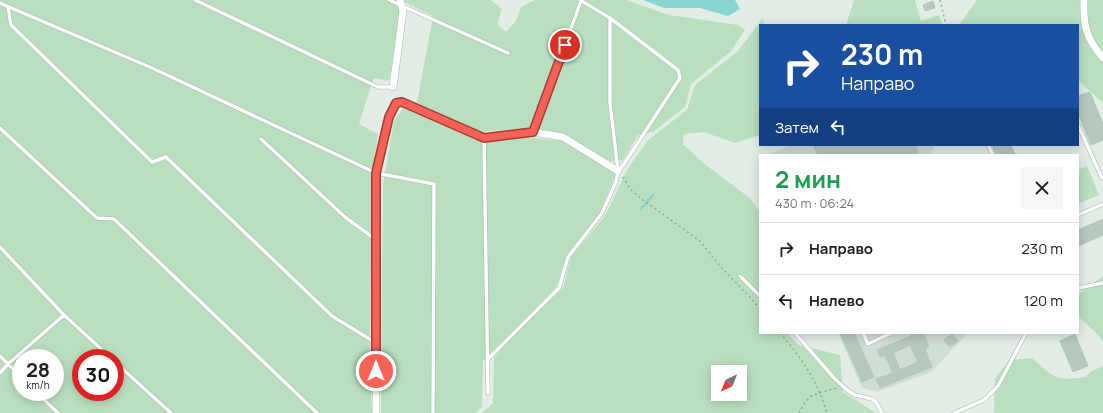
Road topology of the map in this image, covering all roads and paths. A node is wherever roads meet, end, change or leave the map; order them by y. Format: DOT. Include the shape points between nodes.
graph roads {
  1 [pos="195,0"];
  2 [pos="389,0"];
  3 [pos="940,0"];
  4 [pos="1084,0"];
  5 [pos="580,1"];
  6 [pos="401,2"];
  7 [pos="0,3"];
  8 [pos="8,7"];
  9 [pos="610,18"];
  10 [pos="946,24"];
  11 [pos="508,53"];
  12 [pos="1103,58"];
  13 [pos="393,87"];
  14 [pos="1079,126"];
  15 [pos="0,128"];
  16 [pos="533,132"];
  17 [pos="484,138"];
  18 [pos="261,139"];
  19 [pos="618,171"];
  20 [pos="376,173"];
  21 [pos="1103,179"];
  22 [pos="1103,204"];
  23 [pos="1079,215"];
  24 [pos="376,240"];
  25 [pos="0,247"];
  26 [pos="740,276"];
  27 [pos="1103,283"];
  28 [pos="1079,288"];
  29 [pos="759,295"];
  30 [pos="759,308"];
  31 [pos="64,315"];
  32 [pos="781,334"];
  33 [pos="796,334"];
  34 [pos="863,334"];
  35 [pos="889,334"];
  36 [pos="1025,334"];
  37 [pos="376,344"];
  38 [pos="101,349"];
  39 [pos="0,356"];
  40 [pos="487,360"];
  41 [pos="8,364"];
  42 [pos="12,368"];
  43 [pos="124,370"];
  44 [pos="0,373"];
  45 [pos="847,390"];
  46 [pos="488,394"];
  47 [pos="820,394"];
  48 [pos="45,401"];
  49 [pos="58,413"];
  50 [pos="171,413"];
  51 [pos="317,413"];
  52 [pos="376,413"];
  53 [pos="433,413"];
  54 [pos="799,413"];
  55 [pos="827,413"];
  56 [pos="882,413"];
  57 [pos="954,413"];
  1 -- 13 [label="lane" via="378,86"];
  2 -- 6 [label="lane"];
  3 -- 10 [label="path"];
  4 -- 12 [label="street" via="1083,18 1087,34"];
  5 -- 9 [label="lane"];
  5 -- 16 [label="lane"];
  6 -- 11 [label="lane"];
  6 -- 13 [label="street" via="403,11"];
  7 -- 8 [label="lane"];
  8 -- 20 [label="lane" via="152,68"];
  8 -- 37 [label="lane" via="11,25 152,162 166,158 332,316"];
  9 -- 19 [label="lane" via="610,103"];
  9 -- 19 [label="lane" via="678,70 680,78"];
  14 -- 21 [label="lane"];
  15 -- 51 [label="lane" via="97,218 114,218"];
  16 -- 17 [label="street"];
  16 -- 19 [label="street" via="563,137"];
  17 -- 20 [label="street" via="402,102 396,103 389,117"];
  17 -- 40 [label="lane"];
  18 -- 24 [label="lane" via="345,217"];
  19 -- 30 [label="path" via="631,190 700,241"];
  19 -- 40 [label="lane" via="616,182 602,213 568,257 559,288"];
  20 -- 24 [label="street"];
  20 -- 53 [label="lane" via="434,184"];
  22 -- 23 [label="lane"];
  24 -- 37 [label="street"];
  25 -- 31 [label="lane"];
  26 -- 29 [label="lane"];
  27 -- 28 [label="lane"];
  31 -- 38 [label="lane"];
  31 -- 41 [label="lane"];
  32 -- 47 [label="path" via="799,355"];
  33 -- 45 [label="lane"];
  34 -- 35 [label="lane" via="868,344"];
  36 -- 57 [label="lane" via="998,386 984,400"];
  37 -- 52 [label="street"];
  39 -- 41 [label="lane"];
  40 -- 46 [label="lane"];
  41 -- 42 [label="lane"];
  41 -- 44 [label="lane"];
  43 -- 50 [label="lane"];
  45 -- 47 [label="path" via="831,389"];
  45 -- 56 [label="lane" via="872,399"];
  47 -- 54 [label="path" via="811,397"];
  47 -- 55 [label="path"];
  48 -- 49 [label="lane"];
}
